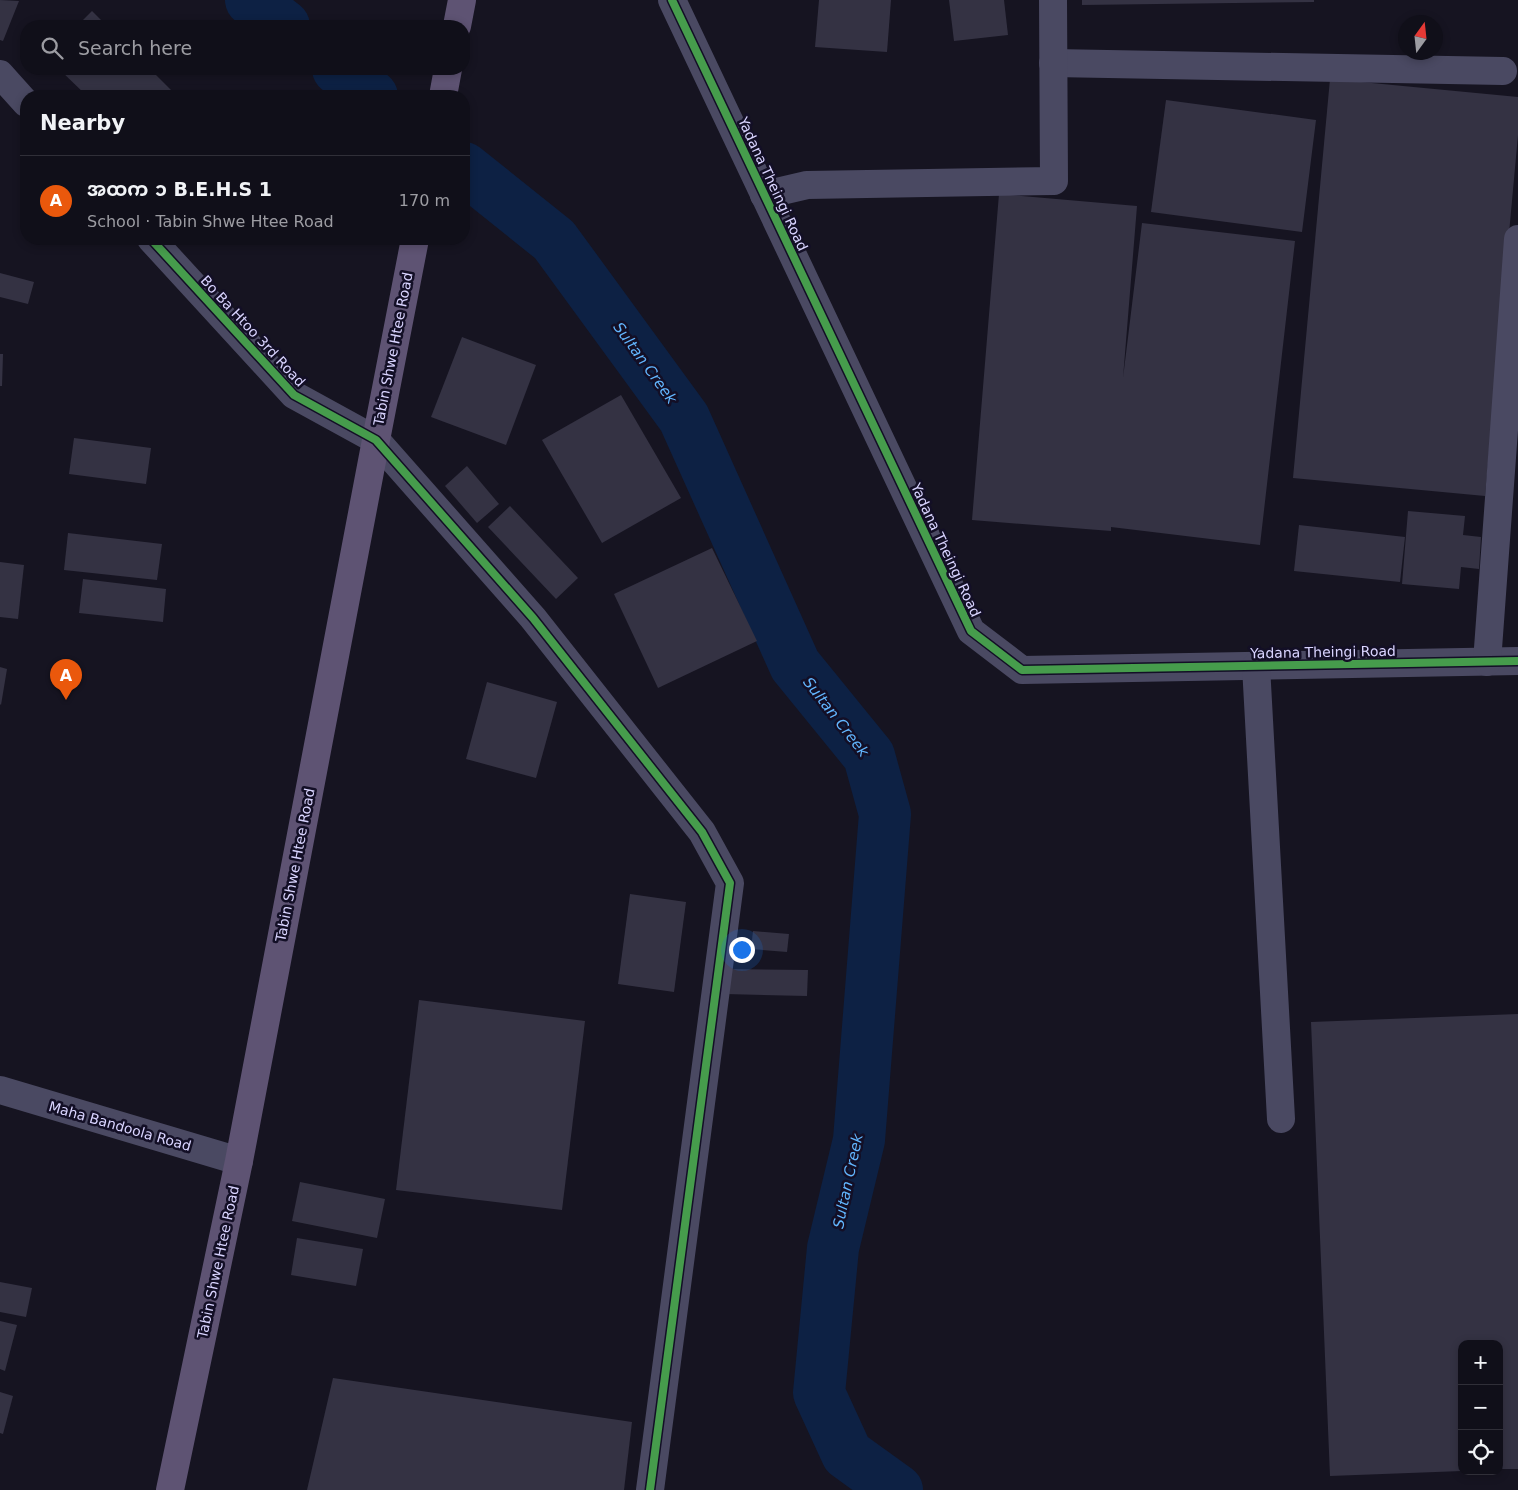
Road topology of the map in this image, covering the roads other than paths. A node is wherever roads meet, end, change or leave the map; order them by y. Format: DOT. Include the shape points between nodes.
graph roads {
  1 [pos="462,0"];
  2 [pos="672,0"];
  3 [pos="1052,0"];
  4 [pos="458,20"];
  5 [pos="1053,63"];
  6 [pos="1503,71"];
  7 [pos="0,74"];
  8 [pos="447,75"];
  9 [pos="444,90"];
  10 [pos="20,96"];
  11 [pos="764,195"];
  12 [pos="1518,239"];
  13 [pos="156,245"];
  14 [pos="414,245"];
  15 [pos="376,440"];
  16 [pos="1487,662"];
  17 [pos="1518,662"];
  18 [pos="1256,666"];
  19 [pos="0,1090"];
  20 [pos="1281,1119"];
  21 [pos="239,1161"];
  22 [pos="170,1490"];
  23 [pos="650,1490"];
  1 -- 4 [label="main road"];
  2 -- 11 [label="street, Yadana Theingi Road"];
  3 -- 5 [label="street"];
  5 -- 6 [label="street"];
  5 -- 11 [label="street" via="1054,181 807,185"];
  7 -- 10 [label="street"];
  8 -- 9 [label="main road"];
  11 -- 18 [label="street, Yadana Theingi Road" via="970,631 1022,670"];
  12 -- 16 [label="street"];
  13 -- 15 [label="street, Bo Ba Htoo 3rd Road" via="294,395"];
  14 -- 15 [label="main road, Tabin Shwe Htee Road"];
  15 -- 21 [label="main road, Tabin Shwe Htee Road"];
  15 -- 23 [label="street, Bo Ba Htoo 3rd Road" via="533,618 702,832 730,883"];
  16 -- 17 [label="street, Yadana Theingi Road"];
  16 -- 18 [label="street, Yadana Theingi Road"];
  18 -- 20 [label="street"];
  19 -- 21 [label="street, Maha Bandoola Road"];
  21 -- 22 [label="main road, Tabin Shwe Htee Road"];
}
